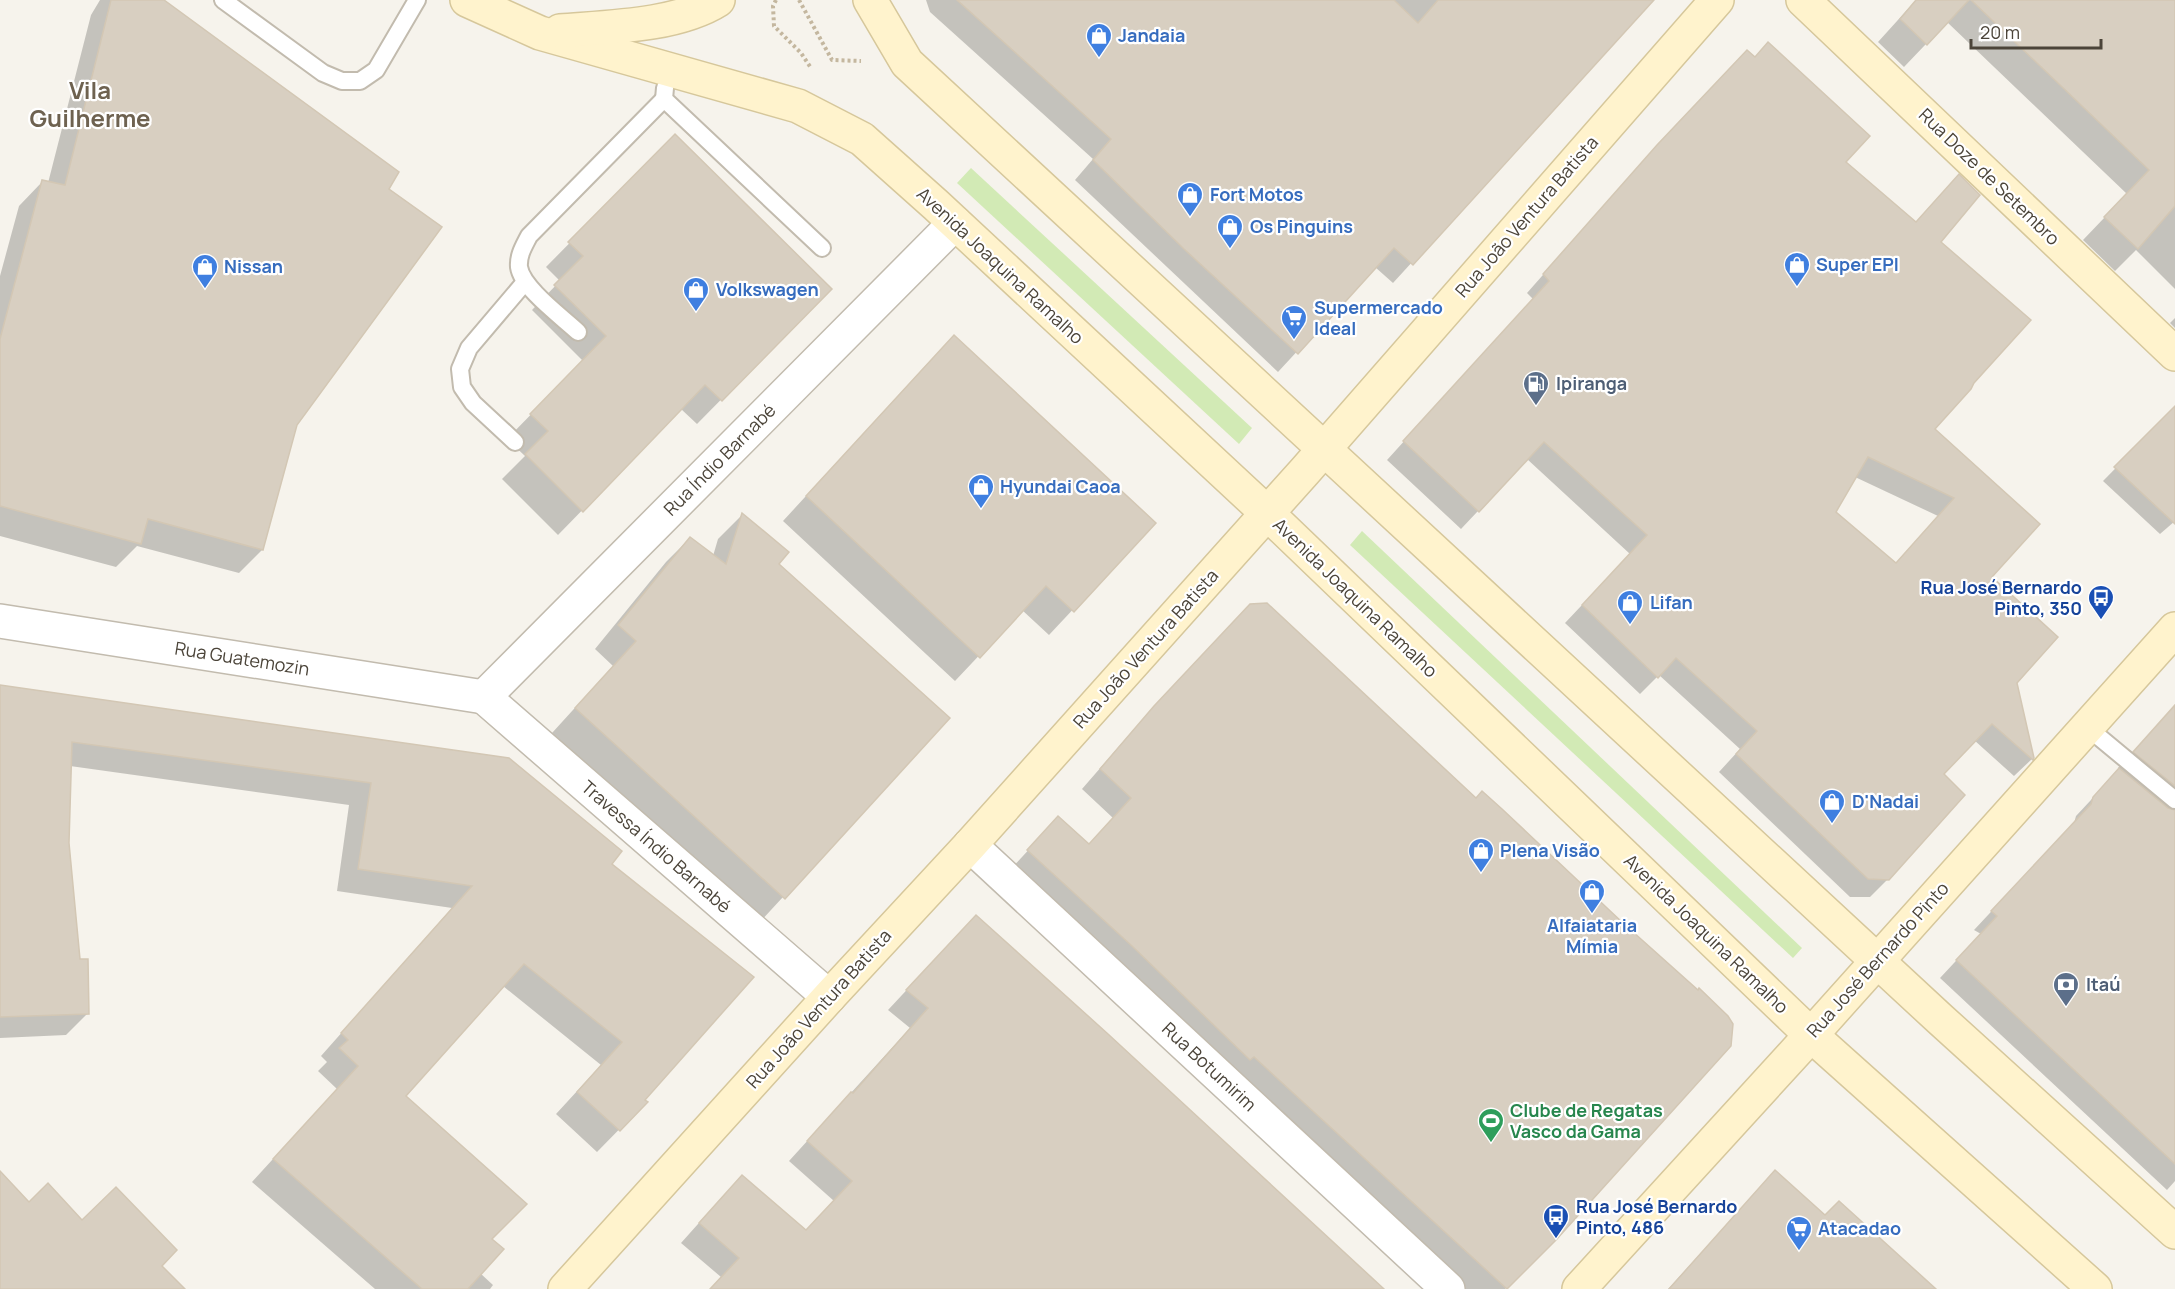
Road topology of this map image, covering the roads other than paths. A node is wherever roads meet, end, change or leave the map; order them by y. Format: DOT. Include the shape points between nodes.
graph roads {
  1 [pos="223,0"];
  2 [pos="417,0"];
  3 [pos="467,0"];
  4 [pos="718,0"];
  5 [pos="870,0"];
  6 [pos="1717,0"];
  7 [pos="1803,0"];
  8 [pos="540,33"];
  9 [pos="665,84"];
  10 [pos="955,223"];
  11 [pos="822,248"];
  12 [pos="525,282"];
  13 [pos="578,332"];
  14 [pos="2175,354"];
  15 [pos="515,442"];
  16 [pos="1324,450"];
  17 [pos="1267,513"];
  18 [pos="0,621"];
  19 [pos="2175,628"];
  20 [pos="484,697"];
  21 [pos="2087,726"];
  22 [pos="2175,800"];
  23 [pos="970,845"];
  24 [pos="1876,960"];
  25 [pos="829,997"];
  26 [pos="1811,1035"];
  27 [pos="2175,1232"];
  28 [pos="565,1289"];
  29 [pos="1448,1289"];
  30 [pos="1579,1289"];
  31 [pos="2095,1289"];
  1 -- 2 [label="lane" via="323,73 342,81 360,81 376,70"];
  3 -- 8 [label="main road, Avenida Joaquina Ramalho"];
  4 -- 8 [label="main road" via="705,8 659,21"];
  5 -- 16 [label="main road" via="907,63"];
  6 -- 16 [label="main road, Rua João Ventura Batista"];
  7 -- 14 [label="main road, Rua Doze de Setembro"];
  8 -- 9 [label="main road, Avenida Joaquina Ramalho"];
  9 -- 10 [label="main road, Avenida Joaquina Ramalho" via="798,106 862,139"];
  9 -- 11 [label="lane"];
  9 -- 12 [label="lane" via="530,236 520,251 519,267"];
  10 -- 17 [label="main road, Avenida Joaquina Ramalho"];
  10 -- 20 [label="street, Rua Índio Barnabé"];
  12 -- 13 [label="lane"];
  12 -- 15 [label="lane" via="469,348 460,369 462,387 473,403"];
  16 -- 17 [label="main road, Rua João Ventura Batista"];
  16 -- 24 [label="main road"];
  17 -- 23 [label="main road, Rua João Ventura Batista"];
  17 -- 26 [label="main road, Avenida Joaquina Ramalho"];
  18 -- 20 [label="street, Rua Guatemozin"];
  19 -- 21 [label="main road, Rua José Bernardo Pinto"];
  20 -- 25 [label="street, Travessa Índio Barnabé"];
  21 -- 22 [label="lane"];
  21 -- 24 [label="main road, Rua José Bernardo Pinto"];
  23 -- 25 [label="main road, Rua João Ventura Batista"];
  23 -- 29 [label="street, Rua Botumirim"];
  24 -- 26 [label="main road, Rua José Bernardo Pinto"];
  24 -- 27 [label="main road"];
  25 -- 28 [label="main road, Rua João Ventura Batista"];
  26 -- 30 [label="main road, Rua José Bernardo Pinto"];
  26 -- 31 [label="main road, Avenida Joaquina Ramalho"];
}
